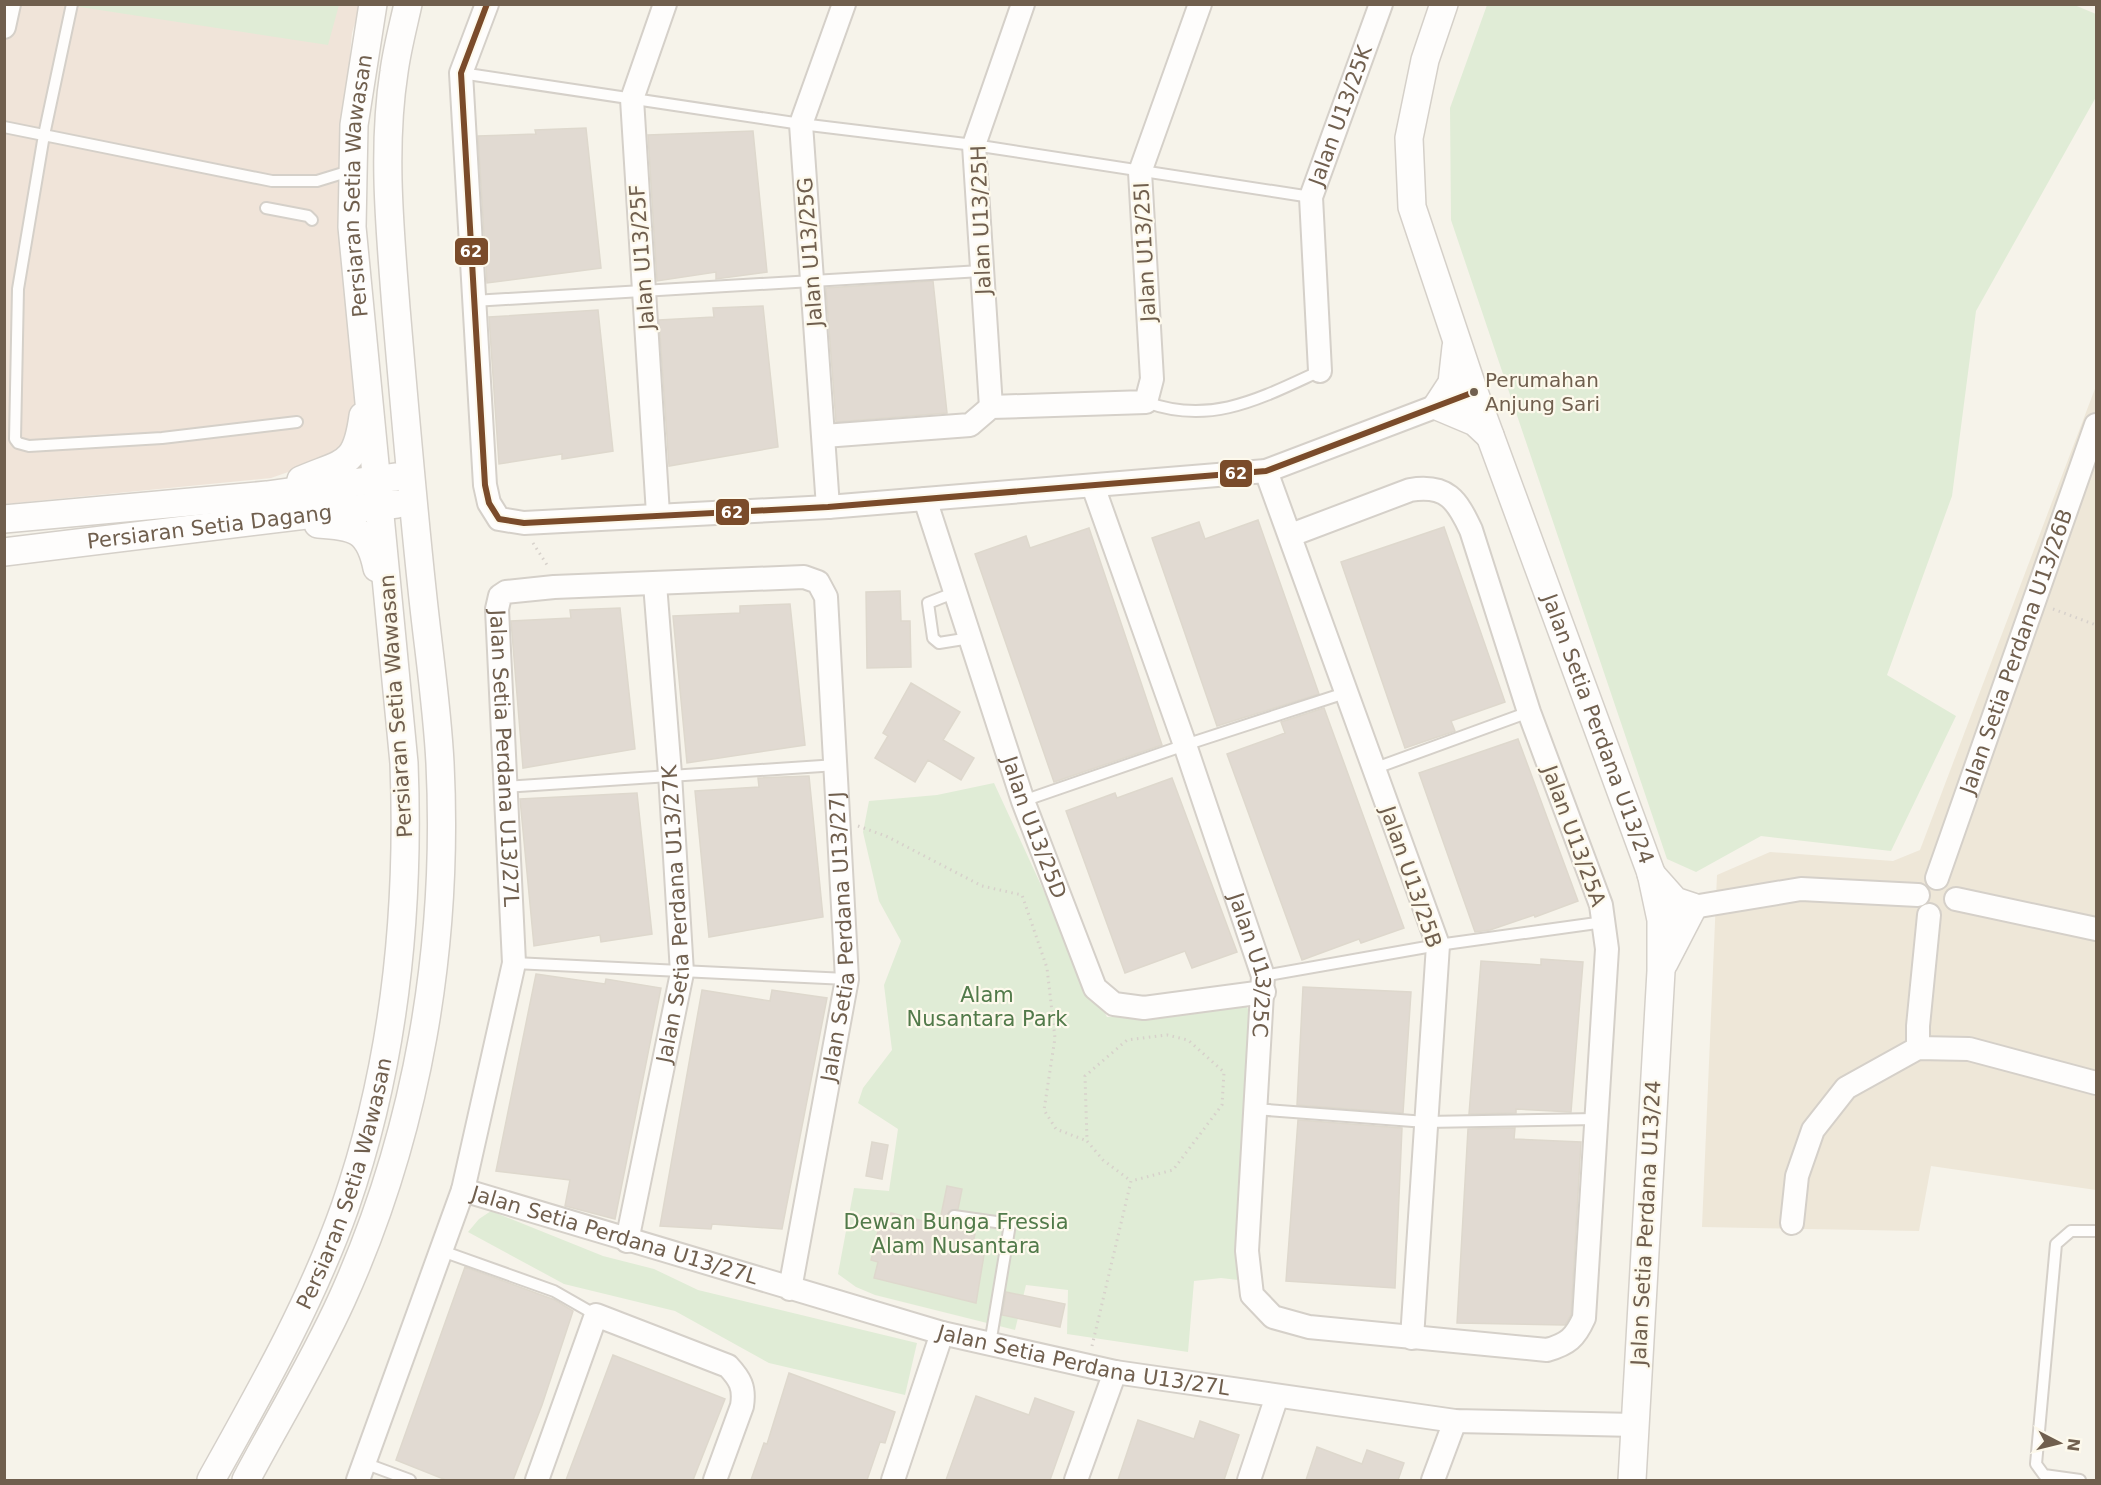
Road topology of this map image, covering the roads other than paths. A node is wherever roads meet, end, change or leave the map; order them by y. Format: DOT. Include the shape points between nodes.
graph roads {
  1 [pos="9,4"];
  2 [pos="72,4"];
  3 [pos="373,4"];
  4 [pos="408,4"];
  5 [pos="487,4"];
  6 [pos="666,4"];
  7 [pos="844,4"];
  8 [pos="1023,4"];
  9 [pos="1200,4"];
  10 [pos="1381,4"];
  11 [pos="1444,4"];
  12 [pos="4,27"];
  13 [pos="461,73"];
  14 [pos="632,99"];
  15 [pos="801,124"];
  16 [pos="4,127"];
  17 [pos="44,135"];
  18 [pos="974,145"];
  19 [pos="353,170"];
  20 [pos="1140,172"];
  21 [pos="1311,197"];
  22 [pos="266,208"];
  23 [pos="312,220"];
  24 [pos="981,271"];
  25 [pos="811,279"];
  26 [pos="645,293"];
  27 [pos="472,301"];
  28 [pos="1456,339"];
  29 [pos="1320,371"];
  30 [pos="367,392"];
  31 [pos="1474,392"];
  32 [pos="1146,402"];
  33 [pos="1437,406"];
  34 [pos="991,407"];
  35 [pos="297,422"];
  36 [pos="2097,425"];
  37 [pos="824,436"];
  38 [pos="1490,436"];
  39 [pos="1266,471"];
  40 [pos="1093,486"];
  41 [pos="412,489"];
  42 [pos="379,492"];
  43 [pos="925,499"];
  44 [pos="828,507"];
  45 [pos="267,508"];
  46 [pos="658,514"];
  47 [pos="4,519"];
  48 [pos="1291,535"];
  49 [pos="4,552"];
  50 [pos="818,582"];
  51 [pos="655,584"];
  52 [pos="956,592"];
  53 [pos="391,630"];
  54 [pos="970,638"];
  55 [pos="1346,693"];
  56 [pos="1529,712"];
  57 [pos="1185,745"];
  58 [pos="837,765"];
  59 [pos="1373,769"];
  60 [pos="670,774"];
  61 [pos="505,787"];
  62 [pos="1023,801"];
  63 [pos="1651,873"];
  64 [pos="1937,878"];
  65 [pos="1918,896"];
  66 [pos="1956,899"];
  67 [pos="1693,907"];
  68 [pos="1929,915"];
  69 [pos="1661,920"];
  70 [pos="1604,922"];
  71 [pos="2097,929"];
  72 [pos="1438,945"];
  73 [pos="514,963"];
  74 [pos="1661,971"];
  75 [pos="682,973"];
  76 [pos="847,980"];
  77 [pos="1263,984"];
  78 [pos="1918,1048"];
  79 [pos="2097,1083"];
  80 [pos="1254,1109"];
  81 [pos="1596,1119"];
  82 [pos="1426,1122"];
  83 [pos="464,1190"];
  84 [pos="954,1216"];
  85 [pos="1792,1223"];
  86 [pos="2097,1231"];
  87 [pos="627,1241"];
  88 [pos="442,1251"];
  89 [pos="790,1289"];
  90 [pos="596,1315"];
  91 [pos="942,1333"];
  92 [pos="1412,1338"];
  93 [pos="990,1344"];
  94 [pos="1115,1372"];
  95 [pos="1277,1396"];
  96 [pos="1455,1421"];
  97 [pos="1635,1425"];
  98 [pos="361,1472"];
  99 [pos="210,1480"];
  100 [pos="246,1480"];
  101 [pos="410,1480"];
  102 [pos="537,1480"];
  103 [pos="715,1480"];
  104 [pos="892,1480"];
  105 [pos="1076,1480"];
  106 [pos="1249,1480"];
  107 [pos="1433,1480"];
  108 [pos="1632,1480"];
  109 [pos="2080,1480"];
  1 -- 12 [label="street"];
  2 -- 17 [label="lane"];
  3 -- 19 [label="street, Persiaran Setia Wawasan" via="360,79"];
  4 -- 41 [label="street, Persiaran Setia Wawasan" via="393,74 388,170"];
  5 -- 13 [label="street"];
  6 -- 14 [label="street, Jalan U13/25F"];
  7 -- 15 [label="street, Jalan U13/25G"];
  8 -- 18 [label="street, Jalan U13/25H"];
  9 -- 20 [label="street, Jalan U13/25I"];
  10 -- 21 [label="street, Jalan U13/25K"];
  11 -- 28 [label="street, Jalan Setia Perdana U13/24" via="1425,60 1409,138 1412,207"];
  13 -- 14 [label="lane"];
  13 -- 27 [label="street"];
  14 -- 15 [label="lane"];
  14 -- 26 [label="street, Jalan U13/25F"];
  15 -- 18 [label="lane"];
  15 -- 25 [label="street, Jalan U13/25G"];
  16 -- 17 [label="lane"];
  17 -- 19 [label="lane" via="272,181 317,181"];
  17 -- 35 [label="lane" via="18,289 14,434 18,443 66,445 208,434"];
  18 -- 20 [label="lane"];
  18 -- 24 [label="street, Jalan U13/25H"];
  19 -- 30 [label="street, Persiaran Setia Wawasan" via="352,227"];
  20 -- 21 [label="lane"];
  20 -- 32 [label="street, Jalan U13/25I" via="1152,379"];
  21 -- 29 [label="street, Jalan U13/25K"];
  22 -- 23 [label="lane"];
  24 -- 25 [label="lane"];
  24 -- 34 [label="street, Jalan U13/25H"];
  25 -- 26 [label="lane"];
  25 -- 37 [label="street, Jalan U13/25G"];
  26 -- 27 [label="lane"];
  26 -- 46 [label="street, Jalan U13/25F"];
  27 -- 46 [label="street" via="489,504 505,520"];
  28 -- 31 [label="street, Jalan Setia Perdana U13/24"];
  28 -- 33 [label="street" via="1452,383"];
  29 -- 32 [label="lane" via="1260,398 1205,413 1170,411"];
  30 -- 42 [label="street, Persiaran Setia Wawasan"];
  30 -- 45 [label="street" via="359,446 348,460"];
  31 -- 33 [label="street"];
  31 -- 38 [label="street, Jalan Setia Perdana U13/24"];
  32 -- 34 [label="street"];
  33 -- 38 [label="street" via="1475,422"];
  33 -- 39 [label="street"];
  34 -- 37 [label="street" via="970,425"];
  36 -- 64 [label="street, Jalan Setia Perdana U13/26B"];
  37 -- 44 [label="street, Jalan U13/25G"];
  38 -- 63 [label="street, Jalan Setia Perdana U13/24"];
  39 -- 40 [label="street"];
  39 -- 48 [label="street, Jalan U13/25B"];
  40 -- 43 [label="street"];
  40 -- 57 [label="street, Jalan U13/25C"];
  41 -- 42 [label="street, Persiaran Setia Dagang"];
  41 -- 100 [label="street, Persiaran Setia Wawasan" via="436,707 442,822 438,938 417,1072 404,1132 377,1215 342,1300"];
  42 -- 45 [label="street, Persiaran Setia Dagang"];
  42 -- 53 [label="street, Persiaran Setia Wawasan"];
  43 -- 44 [label="street"];
  43 -- 52 [label="street, Jalan U13/25D"];
  44 -- 46 [label="street"];
  45 -- 47 [label="street, Persiaran Setia Dagang"];
  45 -- 49 [label="street, Persiaran Setia Dagang"];
  45 -- 53 [label="street" via="350,526 363,533 375,556"];
  48 -- 55 [label="street, Jalan U13/25B"];
  48 -- 56 [label="street, Jalan U13/25A" via="1410,490 1443,490 1460,507 1471,530"];
  50 -- 51 [label="street, Jalan Setia Perdana U13/27L" via="804,577"];
  50 -- 58 [label="street, Jalan Setia Perdana U13/27J" via="826,597"];
  51 -- 60 [label="street, Jalan Setia Perdana U13/27K"];
  51 -- 61 [label="street, Jalan Setia Perdana U13/27L" via="506,592 497,602"];
  52 -- 54 [label="street, Jalan U13/25D"];
  52 -- 54 [label="lane" via="928,603 933,638 939,643"];
  53 -- 99 [label="street, Persiaran Setia Wawasan" via="404,763 406,873 403,936 378,1089 344,1208 316,1277 277,1362"];
  54 -- 62 [label="street, Jalan U13/25D"];
  55 -- 57 [label="lane"];
  55 -- 59 [label="street, Jalan U13/25B"];
  56 -- 59 [label="lane"];
  56 -- 70 [label="street, Jalan U13/25A"];
  57 -- 62 [label="lane"];
  57 -- 77 [label="street, Jalan U13/25C"];
  58 -- 60 [label="lane"];
  58 -- 76 [label="street, Jalan Setia Perdana U13/27J"];
  59 -- 72 [label="street, Jalan U13/25B"];
  60 -- 61 [label="lane"];
  60 -- 75 [label="street, Jalan Setia Perdana U13/27K"];
  61 -- 73 [label="street, Jalan Setia Perdana U13/27L"];
  62 -- 77 [label="street, Jalan U13/25D" via="1090,979 1114,1004 1144,1008"];
  63 -- 67 [label="street" via="1675,901"];
  63 -- 69 [label="street, Jalan Setia Perdana U13/24"];
  64 -- 65 [label="street" via="1922,885"];
  64 -- 66 [label="street" via="1948,883"];
  65 -- 67 [label="street" via="1801,889"];
  65 -- 68 [label="street" via="1920,908"];
  66 -- 68 [label="street" via="1947,914"];
  66 -- 71 [label="street"];
  67 -- 69 [label="street"];
  67 -- 74 [label="street"];
  68 -- 78 [label="street"];
  69 -- 74 [label="street, Jalan Setia Perdana U13/24"];
  70 -- 72 [label="lane"];
  70 -- 81 [label="street, Jalan U13/25A" via="1607,949"];
  72 -- 77 [label="lane"];
  72 -- 82 [label="street, Jalan U13/25B"];
  73 -- 75 [label="lane"];
  73 -- 83 [label="street, Jalan Setia Perdana U13/27L"];
  74 -- 97 [label="street, Jalan Setia Perdana U13/24"];
  75 -- 76 [label="lane"];
  75 -- 87 [label="street, Jalan Setia Perdana U13/27K"];
  76 -- 89 [label="street, Jalan Setia Perdana U13/27J"];
  77 -- 80 [label="street, Jalan U13/25C"];
  78 -- 79 [label="street" via="1970,1049"];
  78 -- 85 [label="street" via="1846,1088 1813,1130 1797,1176"];
  80 -- 82 [label="lane"];
  80 -- 92 [label="street, Jalan U13/25C" via="1247,1251 1252,1295 1273,1317 1309,1327"];
  81 -- 82 [label="lane"];
  81 -- 92 [label="street, Jalan U13/25A" via="1584,1318 1576,1336 1547,1350"];
  82 -- 92 [label="street, Jalan U13/25B"];
  83 -- 87 [label="street, Jalan Setia Perdana U13/27L"];
  83 -- 88 [label="street"];
  84 -- 93 [label="lane" via="1010,1224"];
  86 -- 109 [label="lane" via="2071,1231 2056,1244 2036,1464 2044,1475"];
  87 -- 89 [label="street, Jalan Setia Perdana U13/27L"];
  88 -- 90 [label="lane" via="554,1291"];
  88 -- 98 [label="street"];
  89 -- 91 [label="street, Jalan Setia Perdana U13/27L"];
  90 -- 102 [label="street"];
  90 -- 103 [label="street" via="728,1366 740,1380 744,1392 742,1406"];
  91 -- 93 [label="street, Jalan Setia Perdana U13/27L"];
  91 -- 104 [label="street"];
  93 -- 94 [label="street, Jalan Setia Perdana U13/27L"];
  94 -- 95 [label="street, Jalan Setia Perdana U13/27L"];
  94 -- 105 [label="street"];
  95 -- 96 [label="street, Jalan Setia Perdana U13/27L"];
  95 -- 106 [label="street"];
  96 -- 97 [label="street, Jalan Setia Perdana U13/27L"];
  96 -- 107 [label="street"];
  97 -- 108 [label="street, Jalan Setia Perdana U13/24"];
  98 -- 101 [label="lane"];
}
